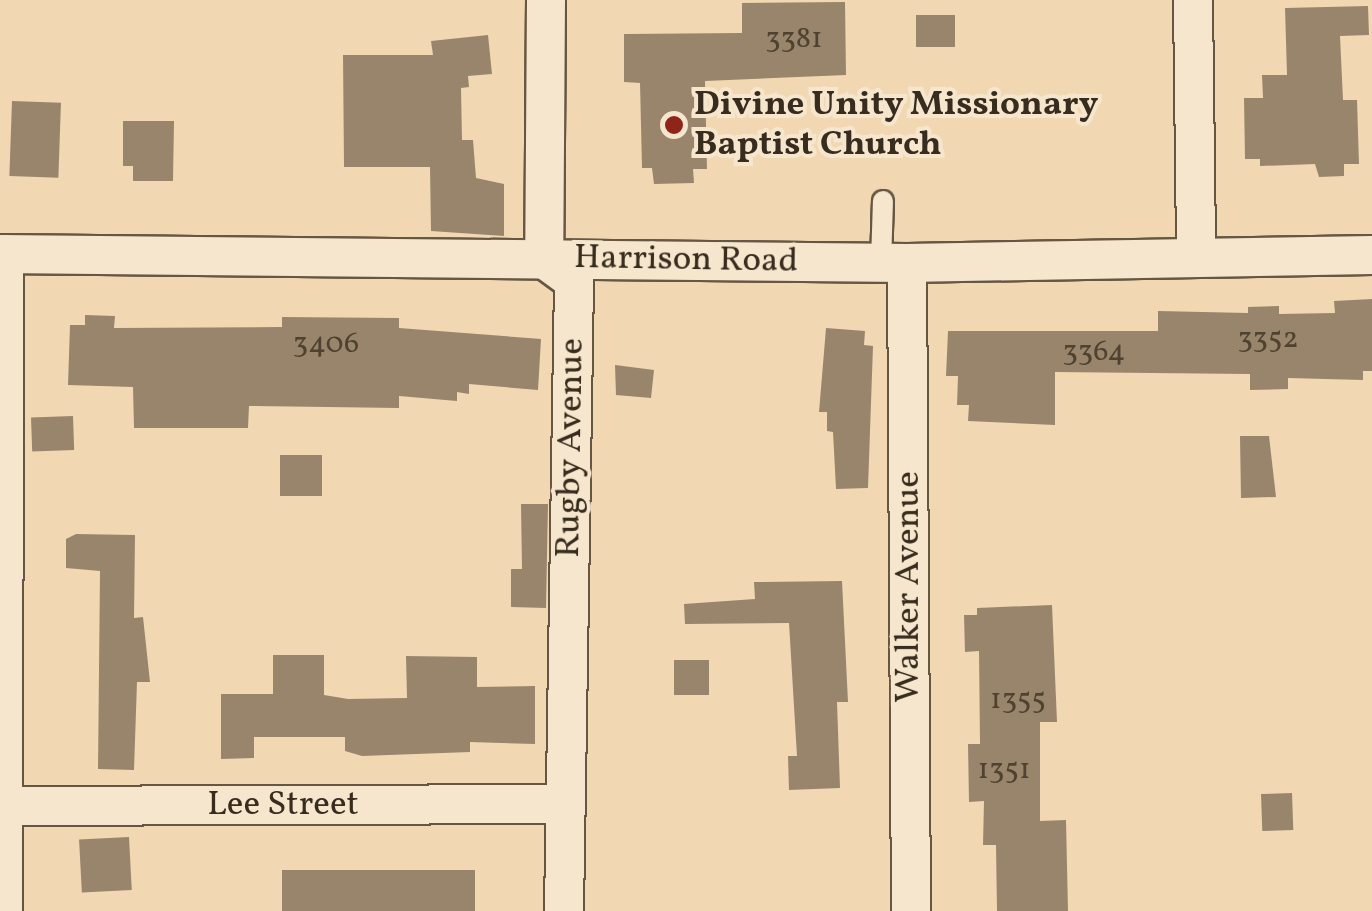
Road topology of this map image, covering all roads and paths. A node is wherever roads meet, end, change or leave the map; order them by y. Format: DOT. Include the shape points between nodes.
graph roads {
  1 [pos="546,0"];
  2 [pos="1192,0"];
  3 [pos="883,201"];
  4 [pos="2,254"];
  5 [pos="1372,255"];
  6 [pos="1196,258"];
  7 [pos="544,259"];
  8 [pos="894,263"];
  9 [pos="566,804"];
  10 [pos="2,806"];
  11 [pos="3,911"];
  12 [pos="564,911"];
  13 [pos="911,911"];
  1 -- 7 [label="street"];
  2 -- 6 [label="street"];
  3 -- 8 [label="lane"];
  4 -- 7 [label="street, Harrison Road"];
  4 -- 10 [label="street"];
  5 -- 6 [label="street, Harrison Road"];
  6 -- 8 [label="street, Harrison Road"];
  7 -- 8 [label="street, Harrison Road"];
  7 -- 9 [label="street, Rugby Avenue" via="574,281"];
  8 -- 13 [label="street, Walker Avenue"];
  9 -- 10 [label="street, Lee Street"];
  9 -- 12 [label="street, Rugby Avenue"];
  10 -- 11 [label="street"];
}
